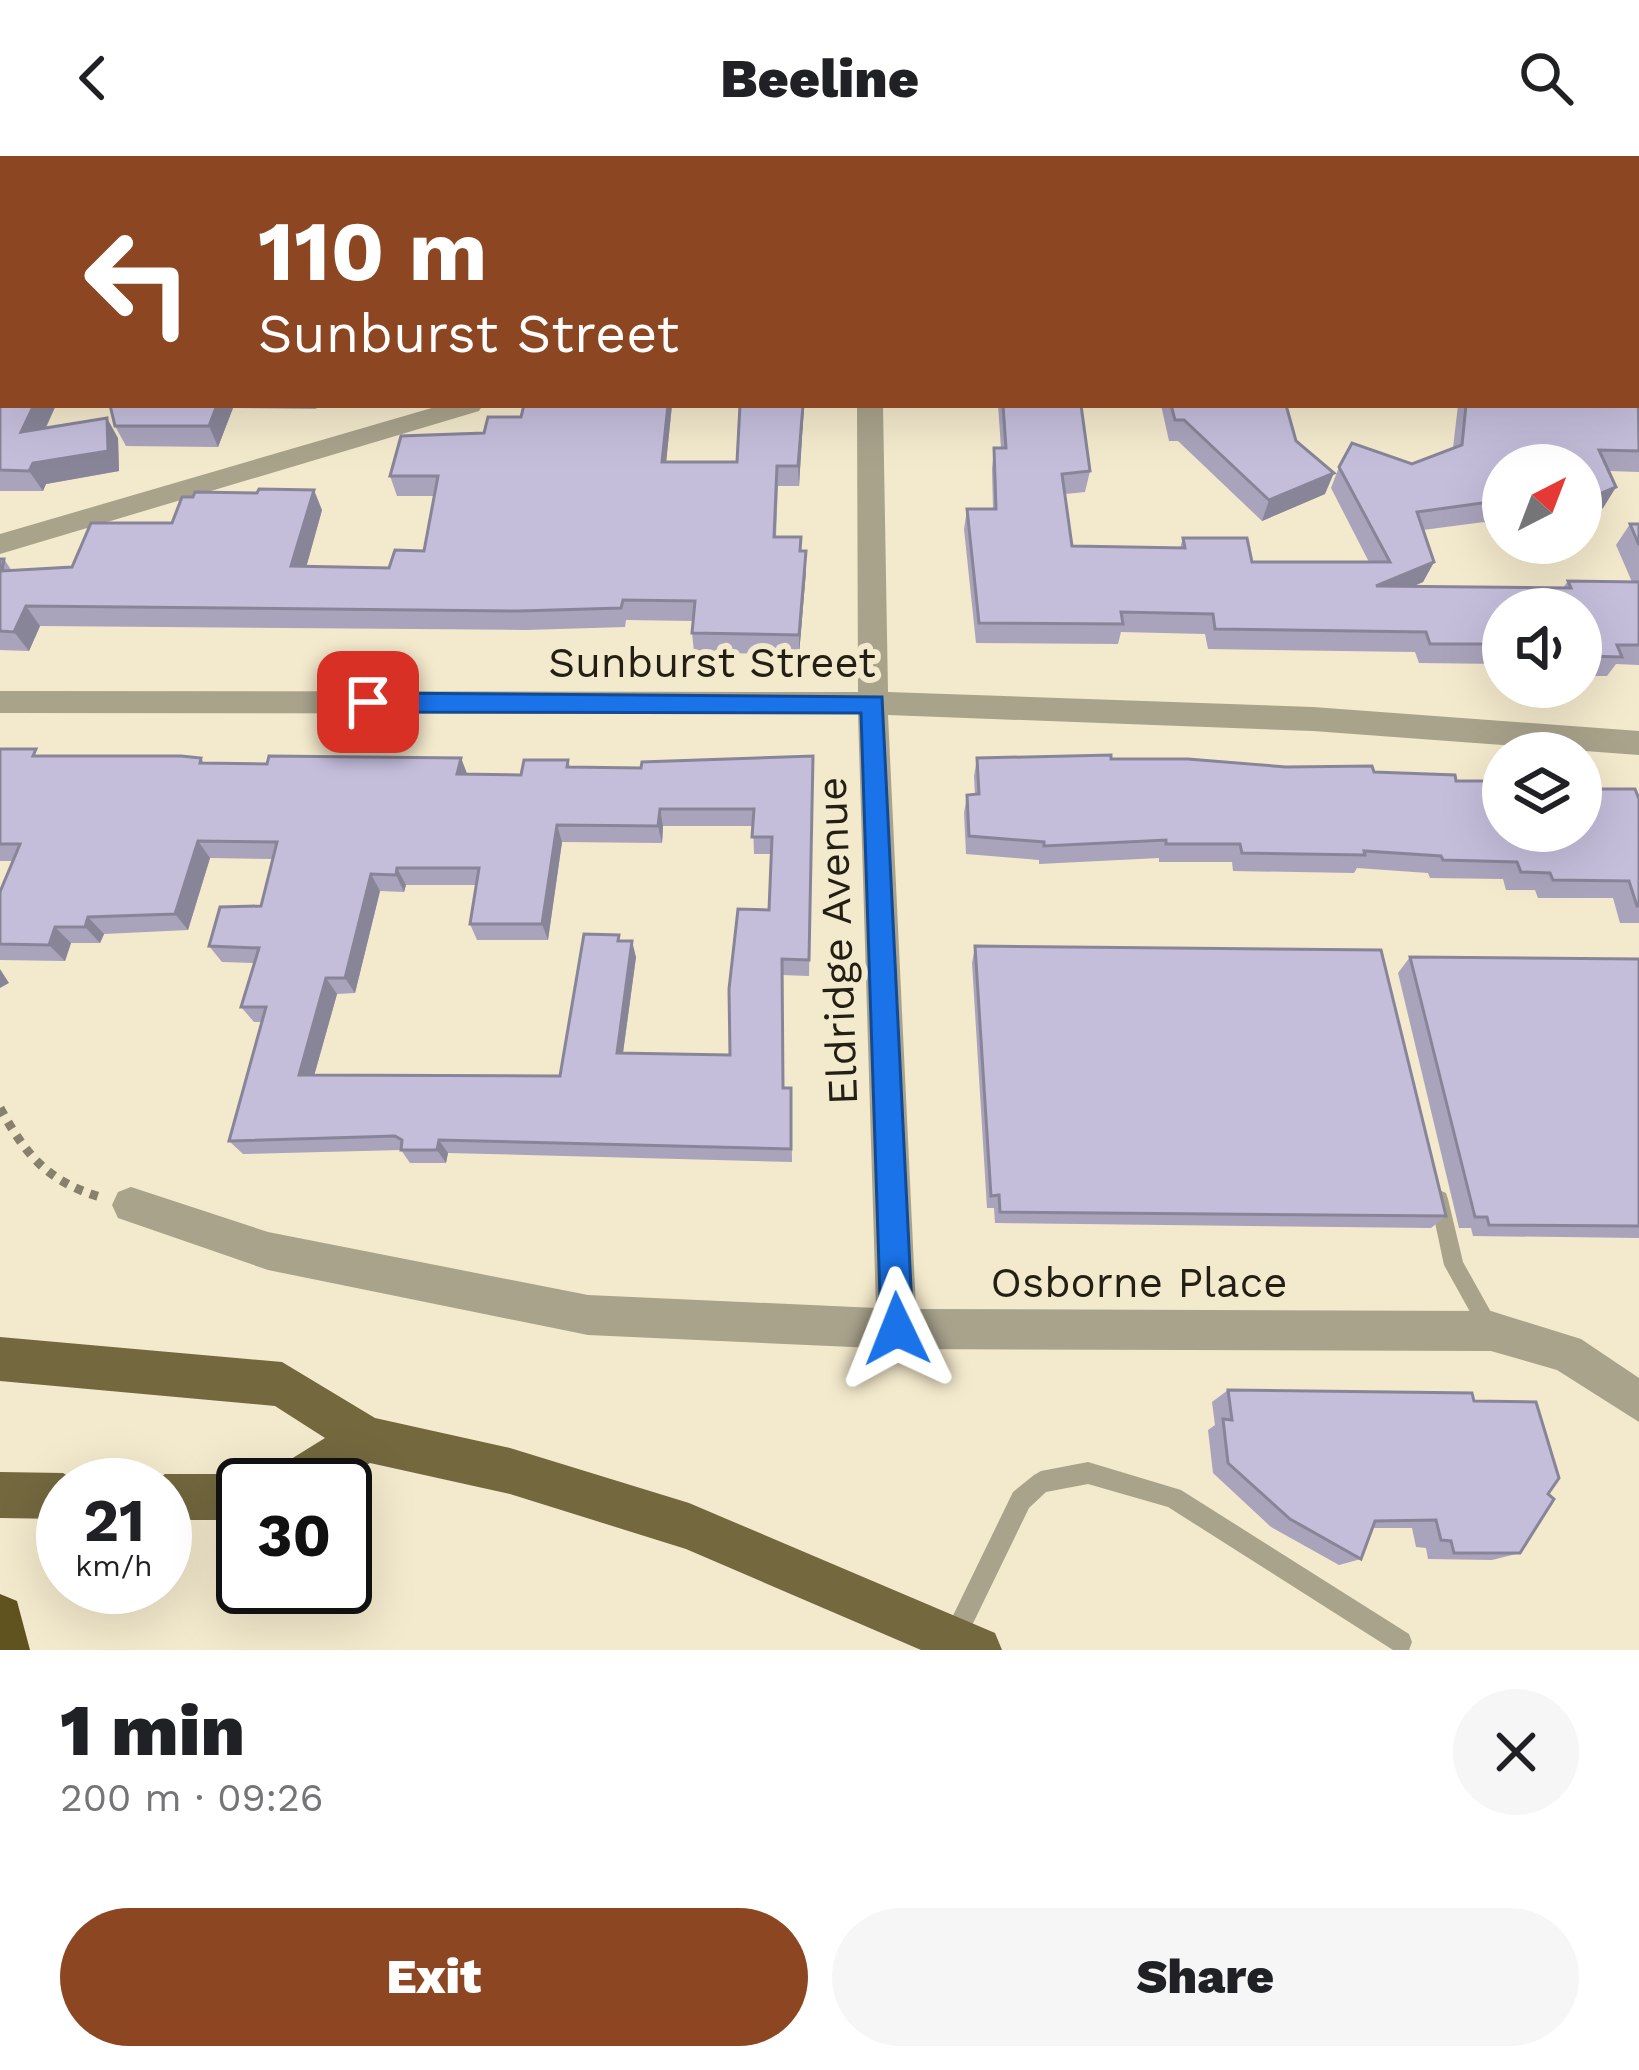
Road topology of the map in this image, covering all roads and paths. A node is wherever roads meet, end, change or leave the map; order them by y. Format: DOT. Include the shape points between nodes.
graph roads {
  1 [pos="460,408"];
  2 [pos="870,408"];
  3 [pos="0,544"];
  4 [pos="0,702"];
  5 [pos="873,704"];
  6 [pos="1639,743"];
  7 [pos="0,1108"];
  8 [pos="1433,1177"];
  9 [pos="130,1205"];
  10 [pos="897,1329"];
  11 [pos="1491,1330"];
  12 [pos="0,1359"];
  13 [pos="1639,1402"];
  14 [pos="366,1439"];
  15 [pos="335,1458"];
  16 [pos="0,1495"];
  17 [pos="36,1496"];
  18 [pos="0,1618"];
  19 [pos="1401,1642"];
  20 [pos="966,1644"];
  21 [pos="6,1650"];
  1 -- 3 [label="street"];
  2 -- 5 [label="street, Eldridge Avenue"];
  4 -- 5 [label="street, Sunburst Street"];
  5 -- 6 [label="street, Sunburst Street" via="1313,719"];
  5 -- 10 [label="street, Eldridge Avenue"];
  7 -- 9 [label="path" via="56,1185"];
  8 -- 11 [label="lane" via="1454,1265"];
  9 -- 10 [label="street, Osborne Place" via="268,1251 588,1315"];
  10 -- 11 [label="street, Osborne Place"];
  11 -- 13 [label="street, Osborne Place" via="1567,1353"];
  12 -- 14 [label="main road" via="282,1384"];
  14 -- 15 [label="main road"];
  14 -- 20 [label="main road" via="511,1471 689,1526"];
  16 -- 17 [label="main road"];
  18 -- 21 [label="highway"];
  19 -- 20 [label="lane" via="1173,1498 1088,1473 1041,1482 1021,1500"];
}
